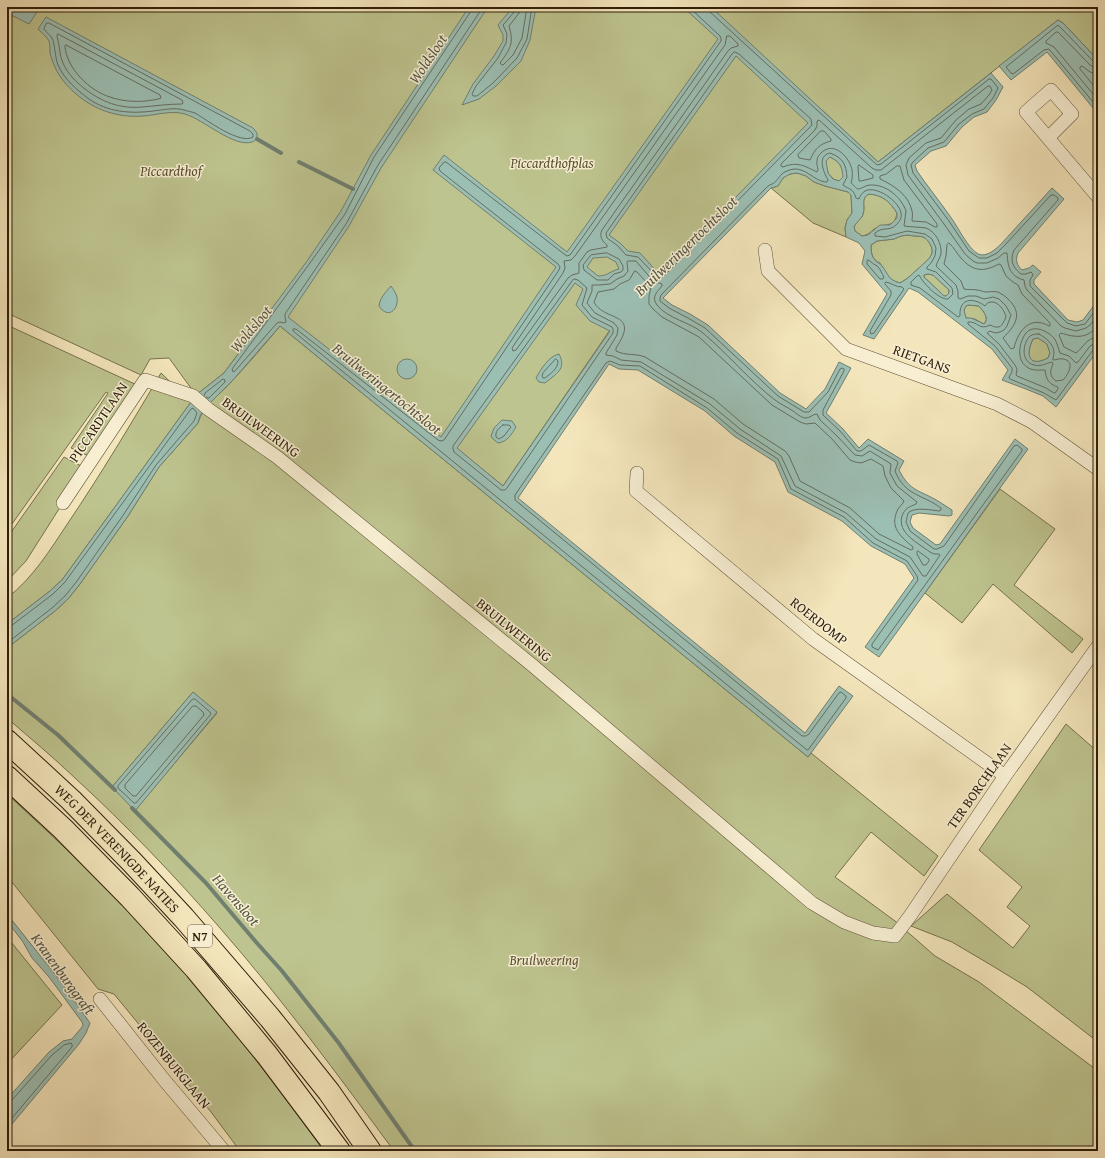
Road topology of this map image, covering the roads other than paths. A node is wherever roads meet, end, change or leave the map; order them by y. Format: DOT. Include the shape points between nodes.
graph roads {
  1 [pos="1048,138"];
  2 [pos="1098,197"];
  3 [pos="765,250"];
  4 [pos="193,396"];
  5 [pos="1098,469"];
  6 [pos="637,473"];
  7 [pos="63,503"];
  8 [pos="1096,654"];
  9 [pos="7,741"];
  10 [pos="1005,776"];
  11 [pos="7,777"];
  12 [pos="895,936"];
  13 [pos="100,999"];
  14 [pos="224,1151"];
  15 [pos="339,1151"];
  16 [pos="370,1151"];
  1 -- 2 [label="street"];
  3 -- 5 [label="street, RIETGANS" via="768,271 846,349 997,404 1032,422"];
  4 -- 7 [label="street, PICCARDTLAAN" via="145,380"];
  4 -- 12 [label="street, BRUILWEERING" via="277,457 532,665 812,903 844,922 873,933"];
  6 -- 10 [label="street, ROERDOMP" via="636,491 813,639"];
  8 -- 10 [label="street, TER BORCHLAAN"];
  9 -- 16 [label="highway, WEG DER VERENIGDE NATIES / N7" via="71,800 184,918 270,1018 329,1092"];
  10 -- 12 [label="street, TER BORCHLAAN"];
  11 -- 15 [label="highway, WEG DER VERENIGDE NATIES / N7" via="130,897 196,969 267,1055"];
  13 -- 14 [label="street, ROZENBURGLAAN"];
}
